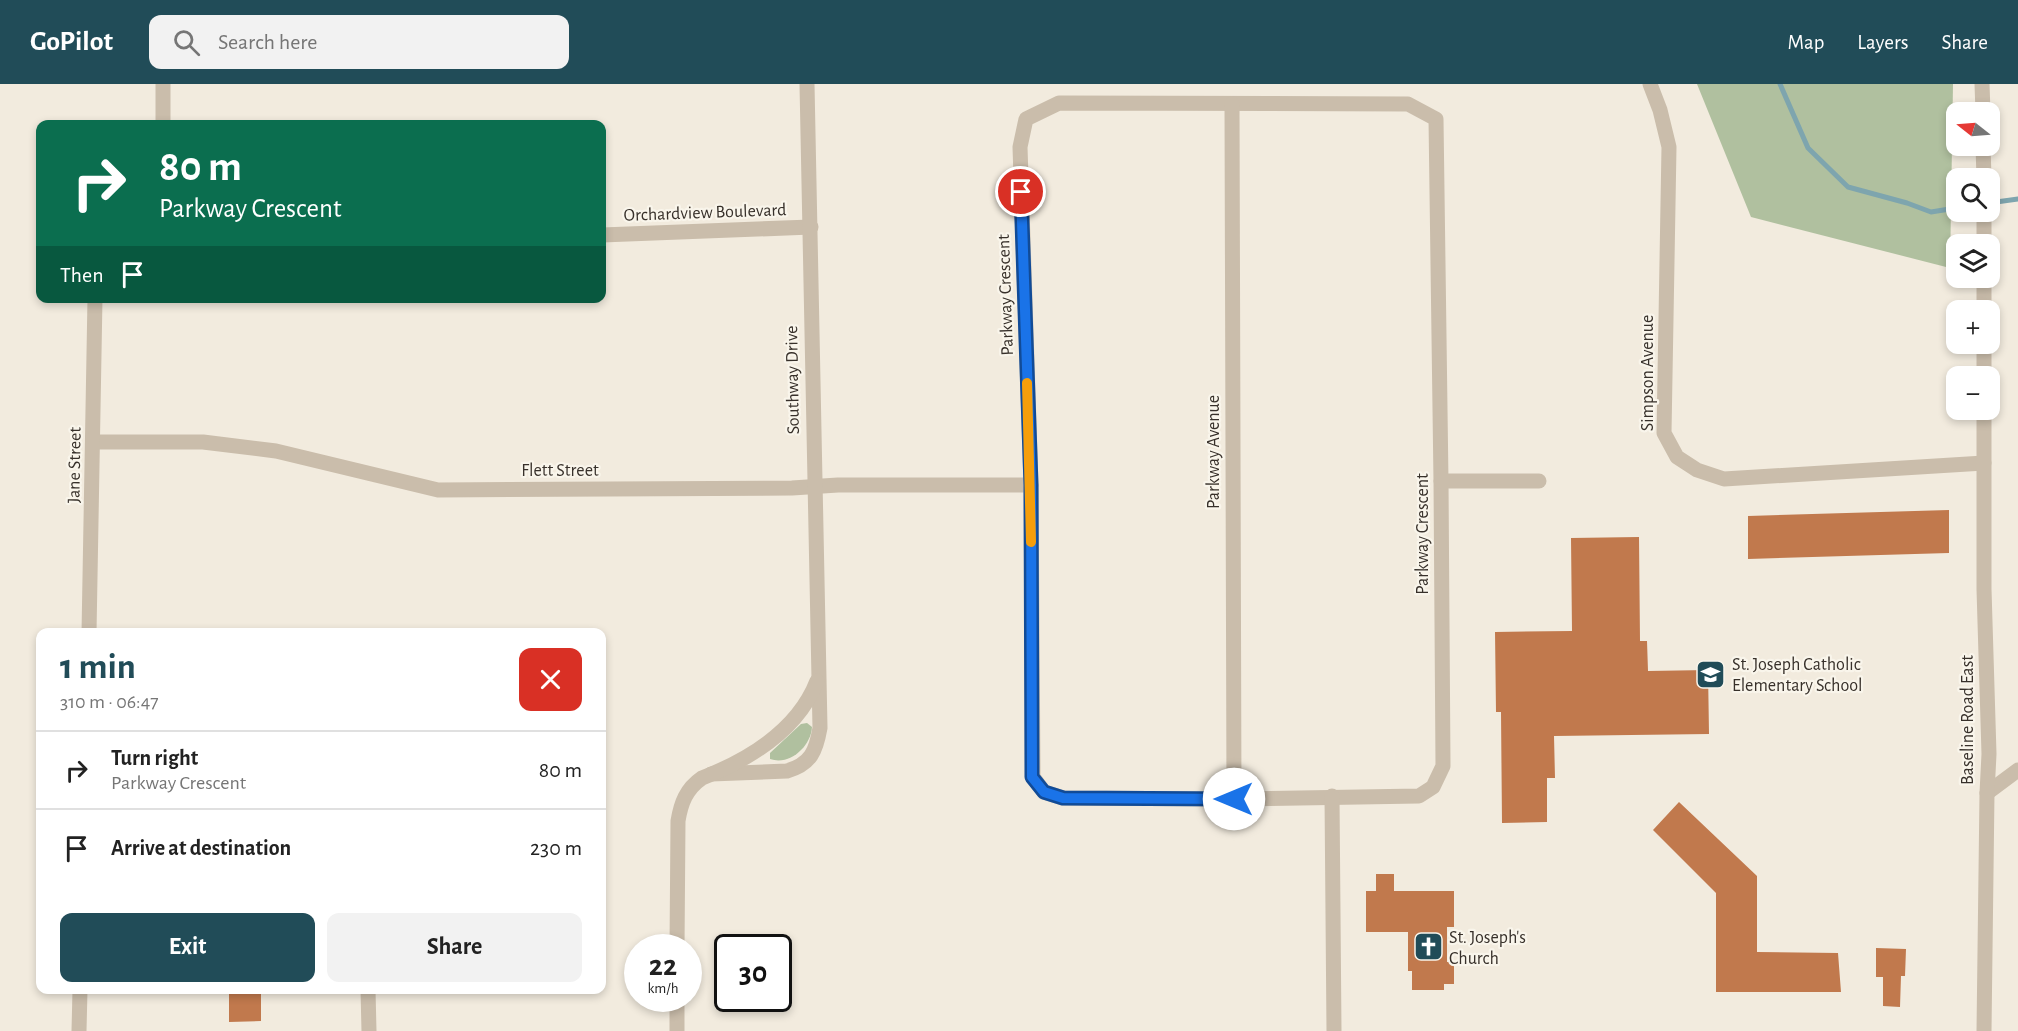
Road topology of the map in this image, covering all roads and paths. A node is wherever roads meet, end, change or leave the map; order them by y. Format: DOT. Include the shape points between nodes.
graph roads {
  1 [pos="163,84"];
  2 [pos="807,84"];
  3 [pos="1650,84"];
  4 [pos="1982,84"];
  5 [pos="1983,102"];
  6 [pos="1232,104"];
  7 [pos="163,120"];
  8 [pos="810,227"];
  9 [pos="606,235"];
  10 [pos="95,303"];
  11 [pos="1984,420"];
  12 [pos="94,442"];
  13 [pos="1984,463"];
  14 [pos="1441,481"];
  15 [pos="1539,481"];
  16 [pos="1031,485"];
  17 [pos="815,486"];
  18 [pos="89,628"];
  19 [pos="819,676"];
  20 [pos="2018,770"];
  21 [pos="711,774"];
  22 [pos="1987,793"];
  23 [pos="1332,796"];
  24 [pos="1234,799"];
  25 [pos="677,934"];
  26 [pos="80,994"];
  27 [pos="368,994"];
  28 [pos="677,1012"];
  29 [pos="79,1031"];
  30 [pos="369,1031"];
  31 [pos="677,1031"];
  32 [pos="1334,1031"];
  33 [pos="1984,1031"];
  1 -- 7 [label="street"];
  2 -- 8 [label="street, Southway Drive"];
  3 -- 13 [label="street, Simpson Avenue" via="1669,147 1664,434 1677,457 1697,470 1724,478"];
  4 -- 5 [label="street"];
  6 -- 14 [label="street, Parkway Crescent" via="1408,104 1436,119"];
  6 -- 16 [label="street, Parkway Crescent" via="1059,103 1026,119 1020,147"];
  6 -- 24 [label="street, Parkway Avenue"];
  8 -- 9 [label="street, Orchardview Boulevard"];
  8 -- 17 [label="street, Southway Drive"];
  10 -- 12 [label="street, Jane Street"];
  11 -- 13 [label="street, Baseline Road East"];
  12 -- 17 [label="street, Flett Street" via="203,442 276,451 438,490"];
  12 -- 18 [label="street, Jane Street"];
  13 -- 22 [label="street, Baseline Road East"];
  14 -- 15 [label="street"];
  14 -- 23 [label="street, Parkway Crescent" via="1443,766 1433,787 1419,796"];
  16 -- 17 [label="street, Flett Street"];
  16 -- 24 [label="street, Parkway Crescent" via="1032,777 1044,792 1063,798"];
  17 -- 19 [label="street, Southway Drive"];
  19 -- 21 [label="street, Southway Drive" via="805,704 774,737"];
  19 -- 21 [label="street, Southway Drive" via="820,728 813,754 805,763 787,771"];
  20 -- 22 [label="street"];
  21 -- 25 [label="street, Southway Drive" via="694,783 680,806"];
  22 -- 33 [label="street, Baseline Road East"];
  23 -- 24 [label="street, Parkway Crescent"];
  23 -- 32 [label="street"];
  26 -- 29 [label="street"];
  27 -- 30 [label="street"];
  28 -- 31 [label="street"];
}
